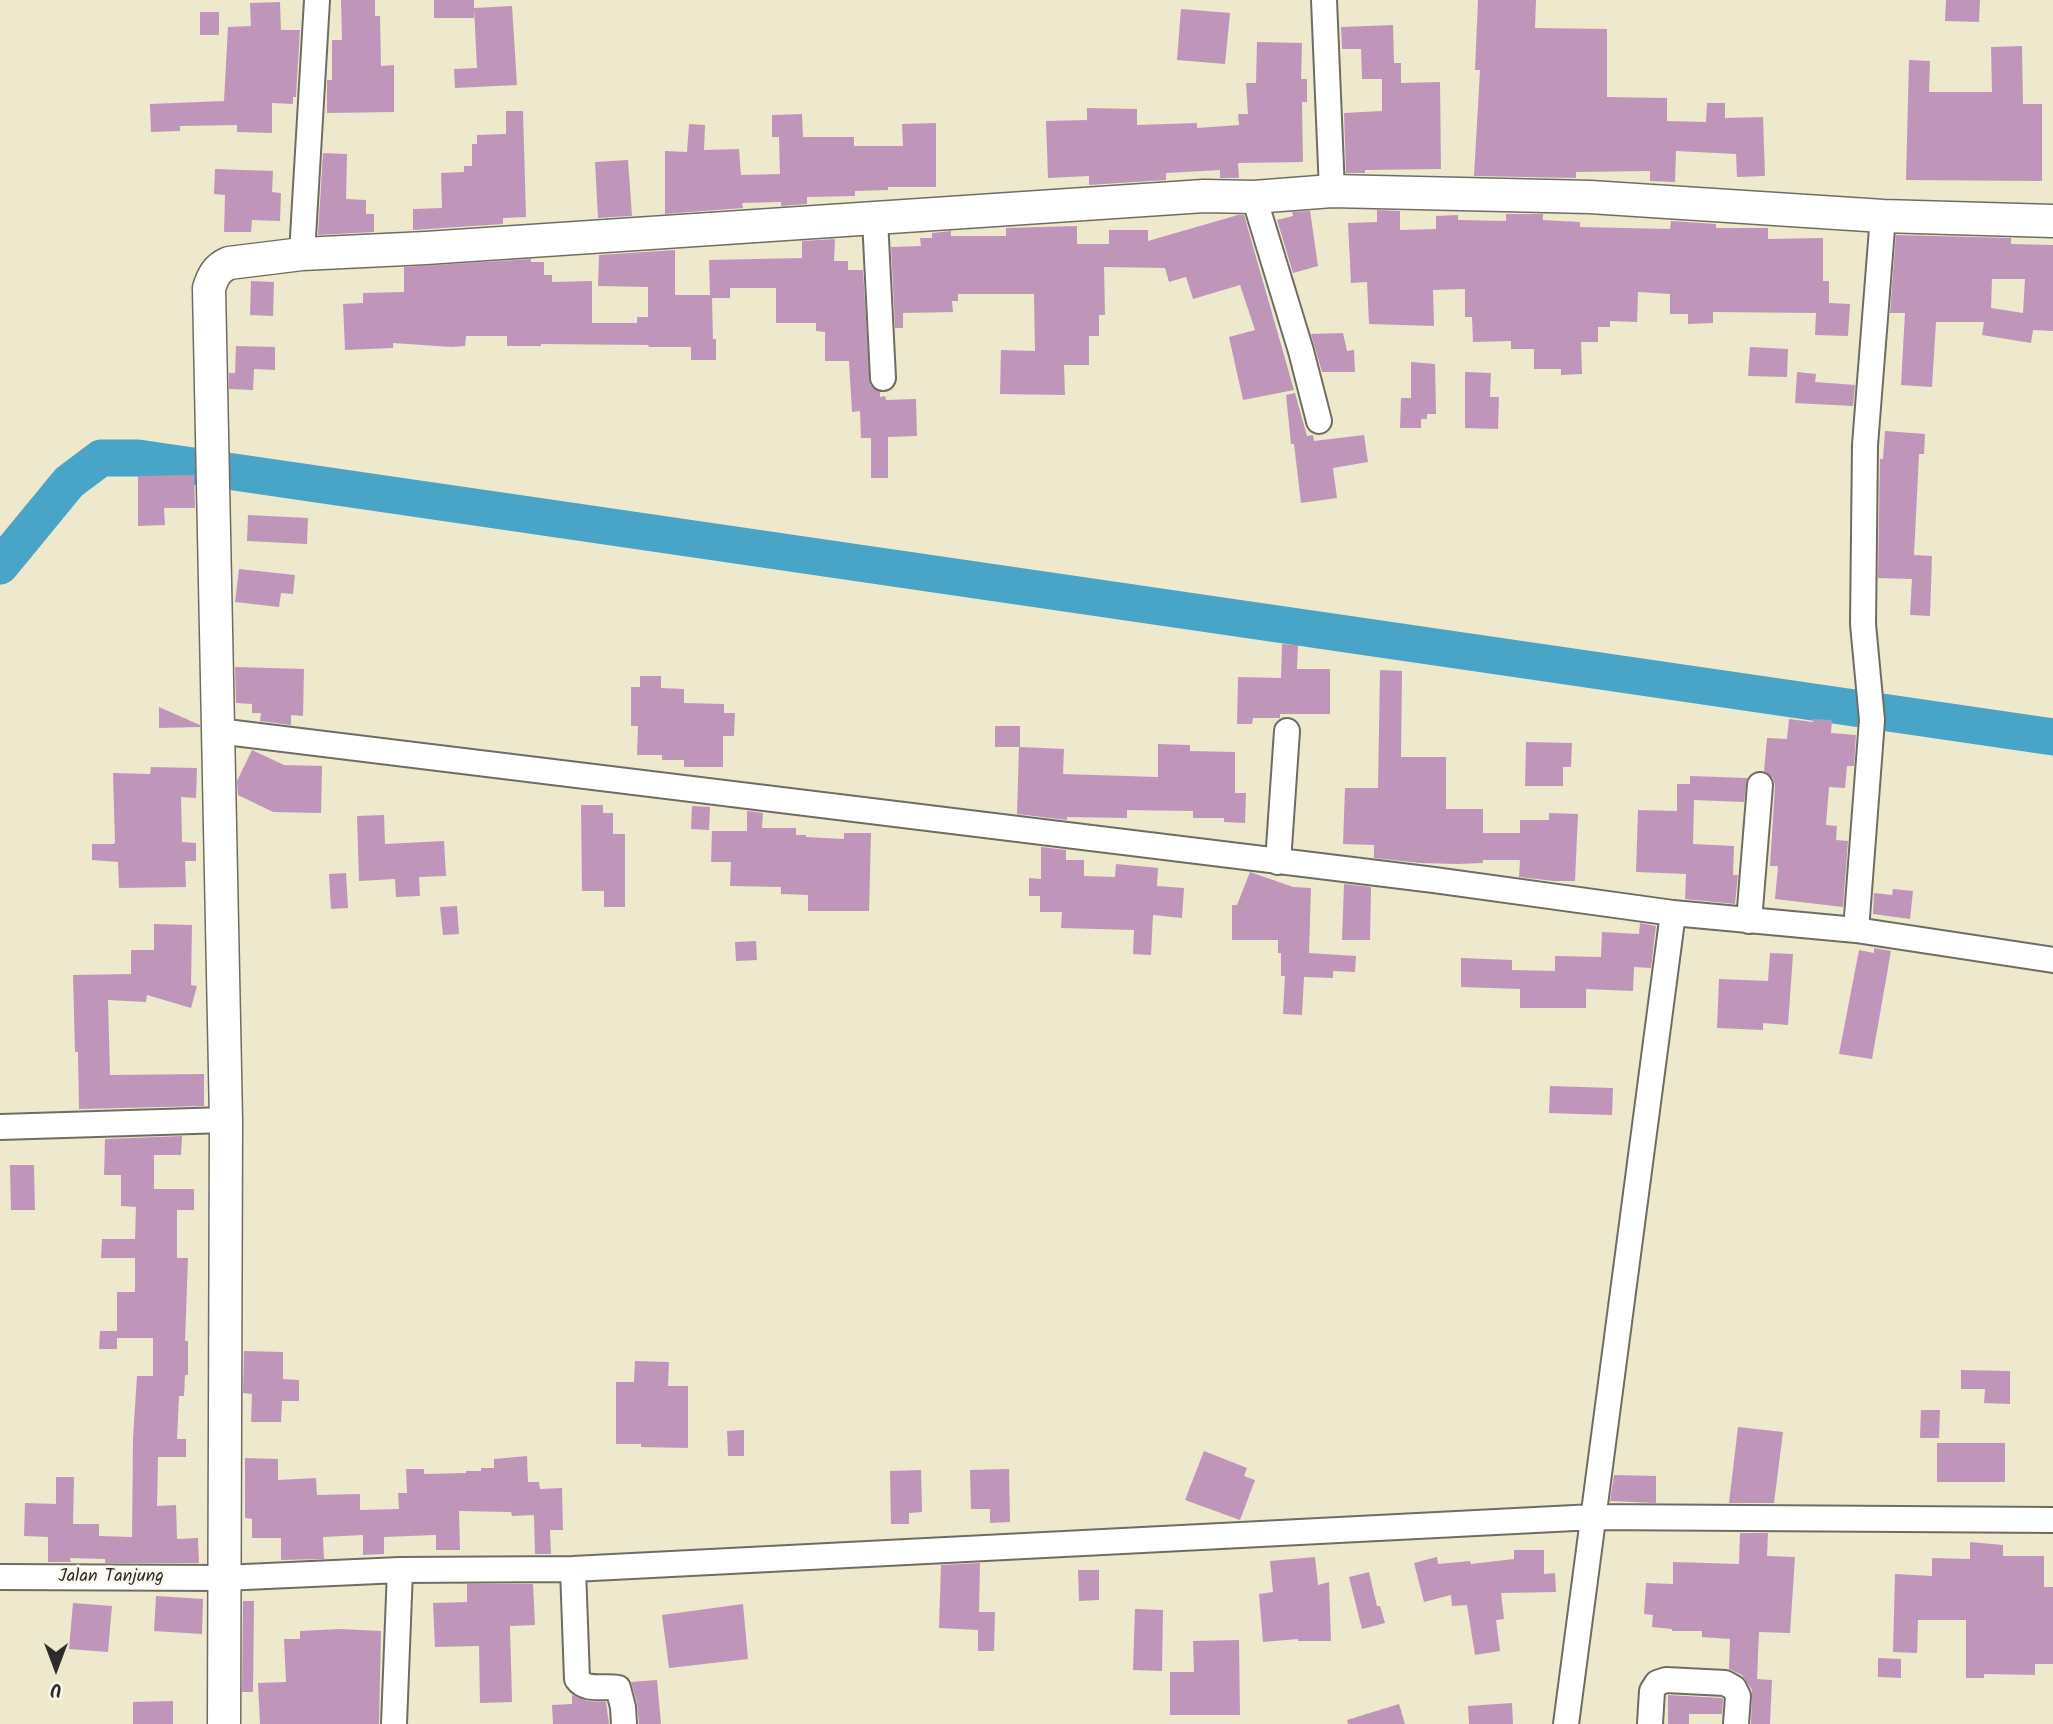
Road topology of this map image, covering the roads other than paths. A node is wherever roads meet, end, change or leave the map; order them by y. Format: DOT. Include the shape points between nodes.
graph roads {
  1 [pos="317,0"];
  2 [pos="1324,0"];
  3 [pos="1332,191"];
  4 [pos="1254,197"];
  5 [pos="1883,216"];
  6 [pos="875,219"];
  7 [pos="2053,221"];
  8 [pos="302,254"];
  9 [pos="883,378"];
  10 [pos="1319,421"];
  11 [pos="218,731"];
  12 [pos="1287,732"];
  13 [pos="1760,785"];
  14 [pos="1278,862"];
  15 [pos="1673,914"];
  16 [pos="1749,921"];
  17 [pos="1856,930"];
  18 [pos="2053,960"];
  19 [pos="226,1120"];
  20 [pos="0,1127"];
  21 [pos="1594,1517"];
  22 [pos="2053,1520"];
  23 [pos="573,1569"];
  24 [pos="400,1570"];
  25 [pos="0,1577"];
  26 [pos="223,1578"];
  27 [pos="224,1724"];
  28 [pos="394,1724"];
  29 [pos="624,1724"];
  30 [pos="1566,1724"];
  31 [pos="1650,1724"];
  32 [pos="1735,1724"];
  1 -- 8 [label="street"];
  2 -- 3 [label="street"];
  3 -- 4 [label="street"];
  3 -- 5 [label="street" via="1590,197"];
  4 -- 6 [label="street" via="1204,196"];
  4 -- 10 [label="street"];
  5 -- 7 [label="street"];
  5 -- 17 [label="street" via="1865,445 1862,573 1872,720"];
  6 -- 8 [label="street"];
  6 -- 9 [label="street"];
  8 -- 11 [label="street" via="229,263 222,266 209,288"];
  11 -- 14 [label="street"];
  11 -- 19 [label="street"];
  12 -- 14 [label="street"];
  13 -- 16 [label="street"];
  14 -- 15 [label="street"];
  15 -- 16 [label="street"];
  15 -- 21 [label="street"];
  16 -- 17 [label="street"];
  17 -- 18 [label="street"];
  19 -- 20 [label="street"];
  19 -- 26 [label="street"];
  21 -- 22 [label="street, Jalan Tanjung"];
  21 -- 23 [label="street, Jalan Tanjung"];
  21 -- 30 [label="street"];
  23 -- 24 [label="street, Jalan Tanjung"];
  23 -- 29 [label="street" via="577,1679 586,1687 618,1688"];
  24 -- 26 [label="street, Jalan Tanjung"];
  24 -- 28 [label="street"];
  25 -- 26 [label="street, Jalan Tanjung"];
  26 -- 27 [label="street"];
  31 -- 32 [label="street" via="1652,1691 1665,1680 1725,1683 1734,1688 1738,1696"];
}
